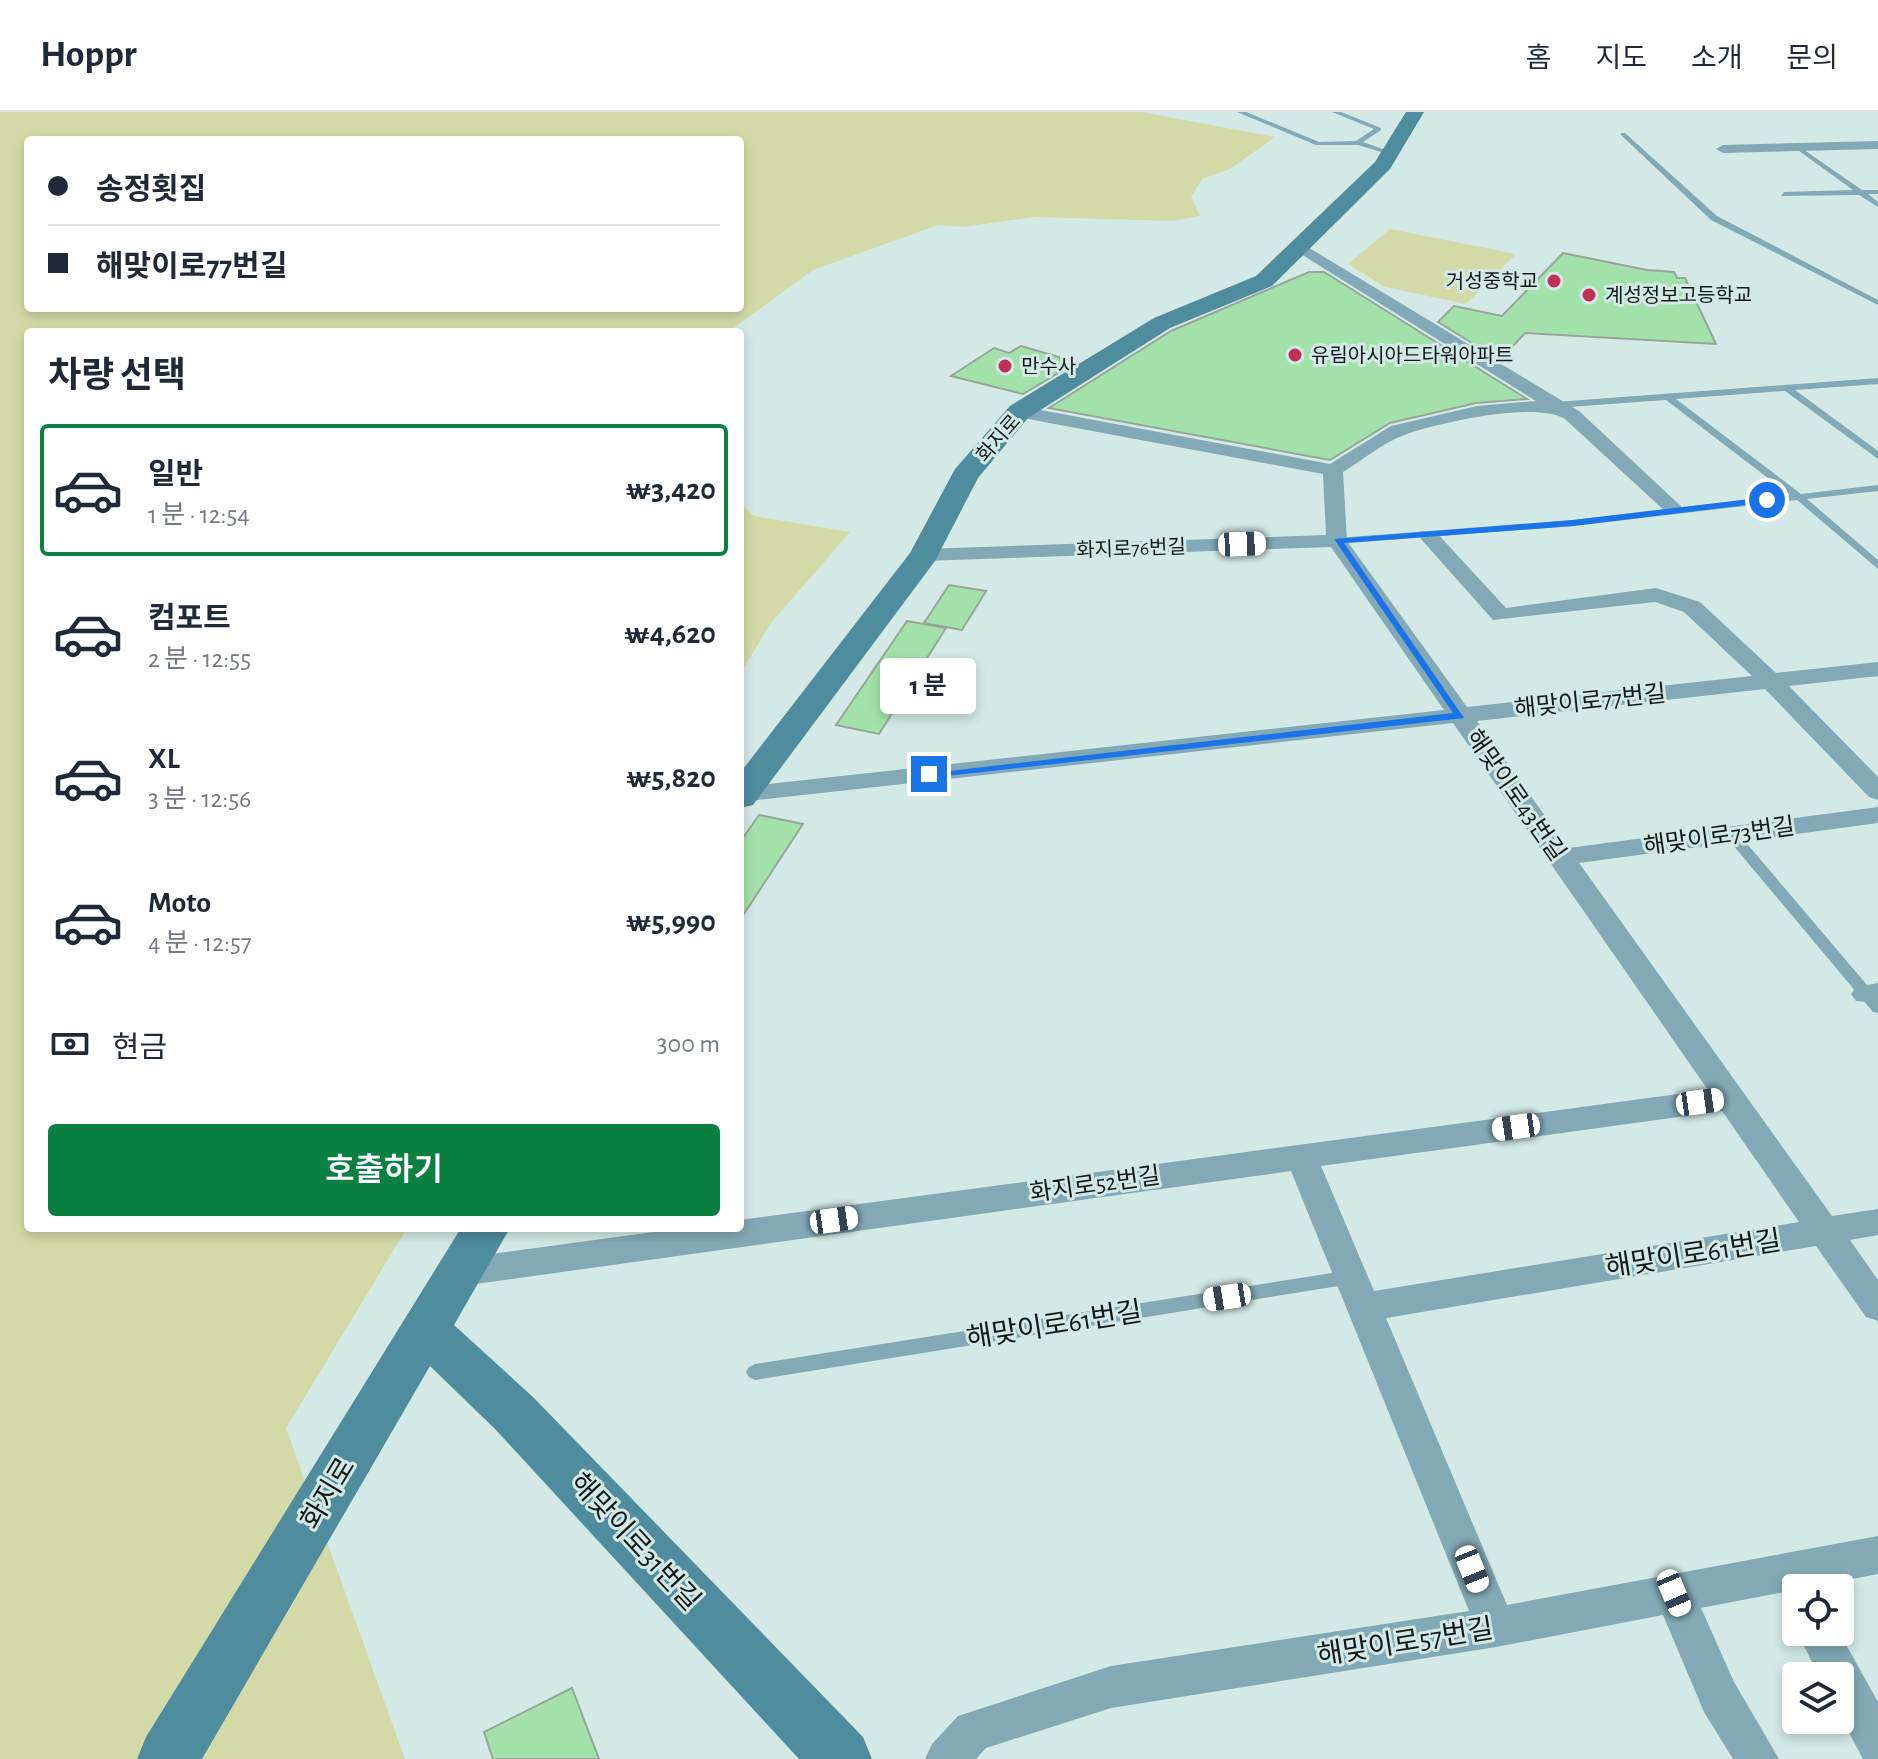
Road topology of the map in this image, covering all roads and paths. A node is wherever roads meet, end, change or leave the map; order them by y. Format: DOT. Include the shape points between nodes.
graph roads {
  1 [pos="1240,112"];
  2 [pos="1335,112"];
  3 [pos="1415,112"];
  4 [pos="1623,134"];
  5 [pos="1358,143"];
  6 [pos="1878,145"];
  7 [pos="1797,147"];
  8 [pos="1723,149"];
  9 [pos="1391,153"];
  10 [pos="1860,192"];
  11 [pos="1878,192"];
  12 [pos="1784,194"];
  13 [pos="1878,205"];
  14 [pos="1301,248"];
  15 [pos="1878,303"];
  16 [pos="1878,381"];
  17 [pos="1787,388"];
  18 [pos="1668,397"];
  19 [pos="1555,405"];
  20 [pos="1019,412"];
  21 [pos="1878,456"];
  22 [pos="1333,470"];
  23 [pos="1878,488"];
  24 [pos="1798,496"];
  25 [pos="1674,509"];
  26 [pos="1428,535"];
  27 [pos="1337,541"];
  28 [pos="924,555"];
  29 [pos="1878,566"];
  30 [pos="1878,669"];
  31 [pos="1771,681"];
  32 [pos="1460,715"];
  33 [pos="744,791"];
  34 [pos="1878,792"];
  35 [pos="744,796"];
  36 [pos="1878,815"];
  37 [pos="1732,835"];
  38 [pos="1561,857"];
  39 [pos="1874,998"];
  40 [pos="1730,1098"];
  41 [pos="1301,1156"];
  42 [pos="744,1219"];
  43 [pos="1878,1222"];
  44 [pos="1824,1231"];
  45 [pos="632,1232"];
  46 [pos="473,1250"];
  47 [pos="1359,1292"];
  48 [pos="1878,1307"];
  49 [pos="425,1329"];
  50 [pos="755,1372"];
  51 [pos="1878,1555"];
  52 [pos="1818,1574"];
  53 [pos="1782,1584"];
  54 [pos="1674,1593"];
  55 [pos="1496,1627"];
  56 [pos="1825,1646"];
  57 [pos="1878,1744"];
  58 [pos="168,1759"];
  59 [pos="841,1759"];
  60 [pos="947,1759"];
  61 [pos="1757,1759"];
  1 -- 5 [label="lane" via="1318,144"];
  2 -- 5 [label="lane" via="1379,129"];
  3 -- 9 [label="street, 화지로"];
  4 -- 15 [label="lane" via="1714,218"];
  5 -- 9 [label="lane"];
  6 -- 7 [label="street"];
  7 -- 8 [label="street"];
  7 -- 10 [label="lane"];
  9 -- 14 [label="street, 화지로"];
  10 -- 11 [label="lane"];
  10 -- 12 [label="lane"];
  10 -- 13 [label="lane"];
  14 -- 19 [label="street"];
  14 -- 20 [label="street, 화지로" via="1264,281 1162,323"];
  16 -- 17 [label="lane"];
  17 -- 18 [label="lane"];
  17 -- 21 [label="lane"];
  18 -- 19 [label="lane"];
  18 -- 24 [label="lane"];
  19 -- 22 [label="street" via="1477,412 1398,430"];
  19 -- 25 [label="street"];
  20 -- 22 [label="street"];
  20 -- 28 [label="street, 화지로" via="965,475"];
  22 -- 27 [label="street"];
  23 -- 24 [label="lane"];
  24 -- 25 [label="lane"];
  24 -- 29 [label="lane"];
  25 -- 26 [label="lane"];
  26 -- 27 [label="lane"];
  26 -- 31 [label="street" via="1501,615 1656,595 1692,607"];
  27 -- 28 [label="street, 화지로76번길"];
  27 -- 32 [label="street, 해맞이로43번길"];
  28 -- 33 [label="street, 화지로"];
  30 -- 31 [label="street, 해맞이로77번길"];
  31 -- 32 [label="street, 해맞이로77번길"];
  31 -- 34 [label="street"];
  32 -- 35 [label="street, 해맞이로77번길"];
  32 -- 38 [label="street, 해맞이로43번길"];
  36 -- 37 [label="street, 해맞이로73번길"];
  37 -- 38 [label="street, 해맞이로73번길"];
  37 -- 39 [label="lane"];
  38 -- 40 [label="street, 해맞이로43번길"];
  40 -- 41 [label="street, 화지로52번길"];
  40 -- 44 [label="street, 해맞이로43번길"];
  41 -- 42 [label="street, 화지로52번길"];
  41 -- 47 [label="street"];
  43 -- 44 [label="street, 해맞이로61번길"];
  44 -- 47 [label="street, 해맞이로61번길"];
  44 -- 48 [label="street, 해맞이로43번길"];
  45 -- 46 [label="street, 화지로52번길"];
  46 -- 49 [label="street, 화지로"];
  47 -- 50 [label="lane, 해맞이로61번길"];
  47 -- 55 [label="street"];
  49 -- 58 [label="street, 화지로"];
  49 -- 59 [label="street, 해맞이로31번길" via="515,1414"];
  51 -- 52 [label="street, 해맞이로57번길"];
  53 -- 54 [label="street, 해맞이로57번길"];
  54 -- 55 [label="street, 해맞이로57번길"];
  54 -- 61 [label="street" via="1719,1697"];
  55 -- 60 [label="street, 해맞이로57번길" via="1111,1687 973,1731"];
  56 -- 57 [label="street"];
}
